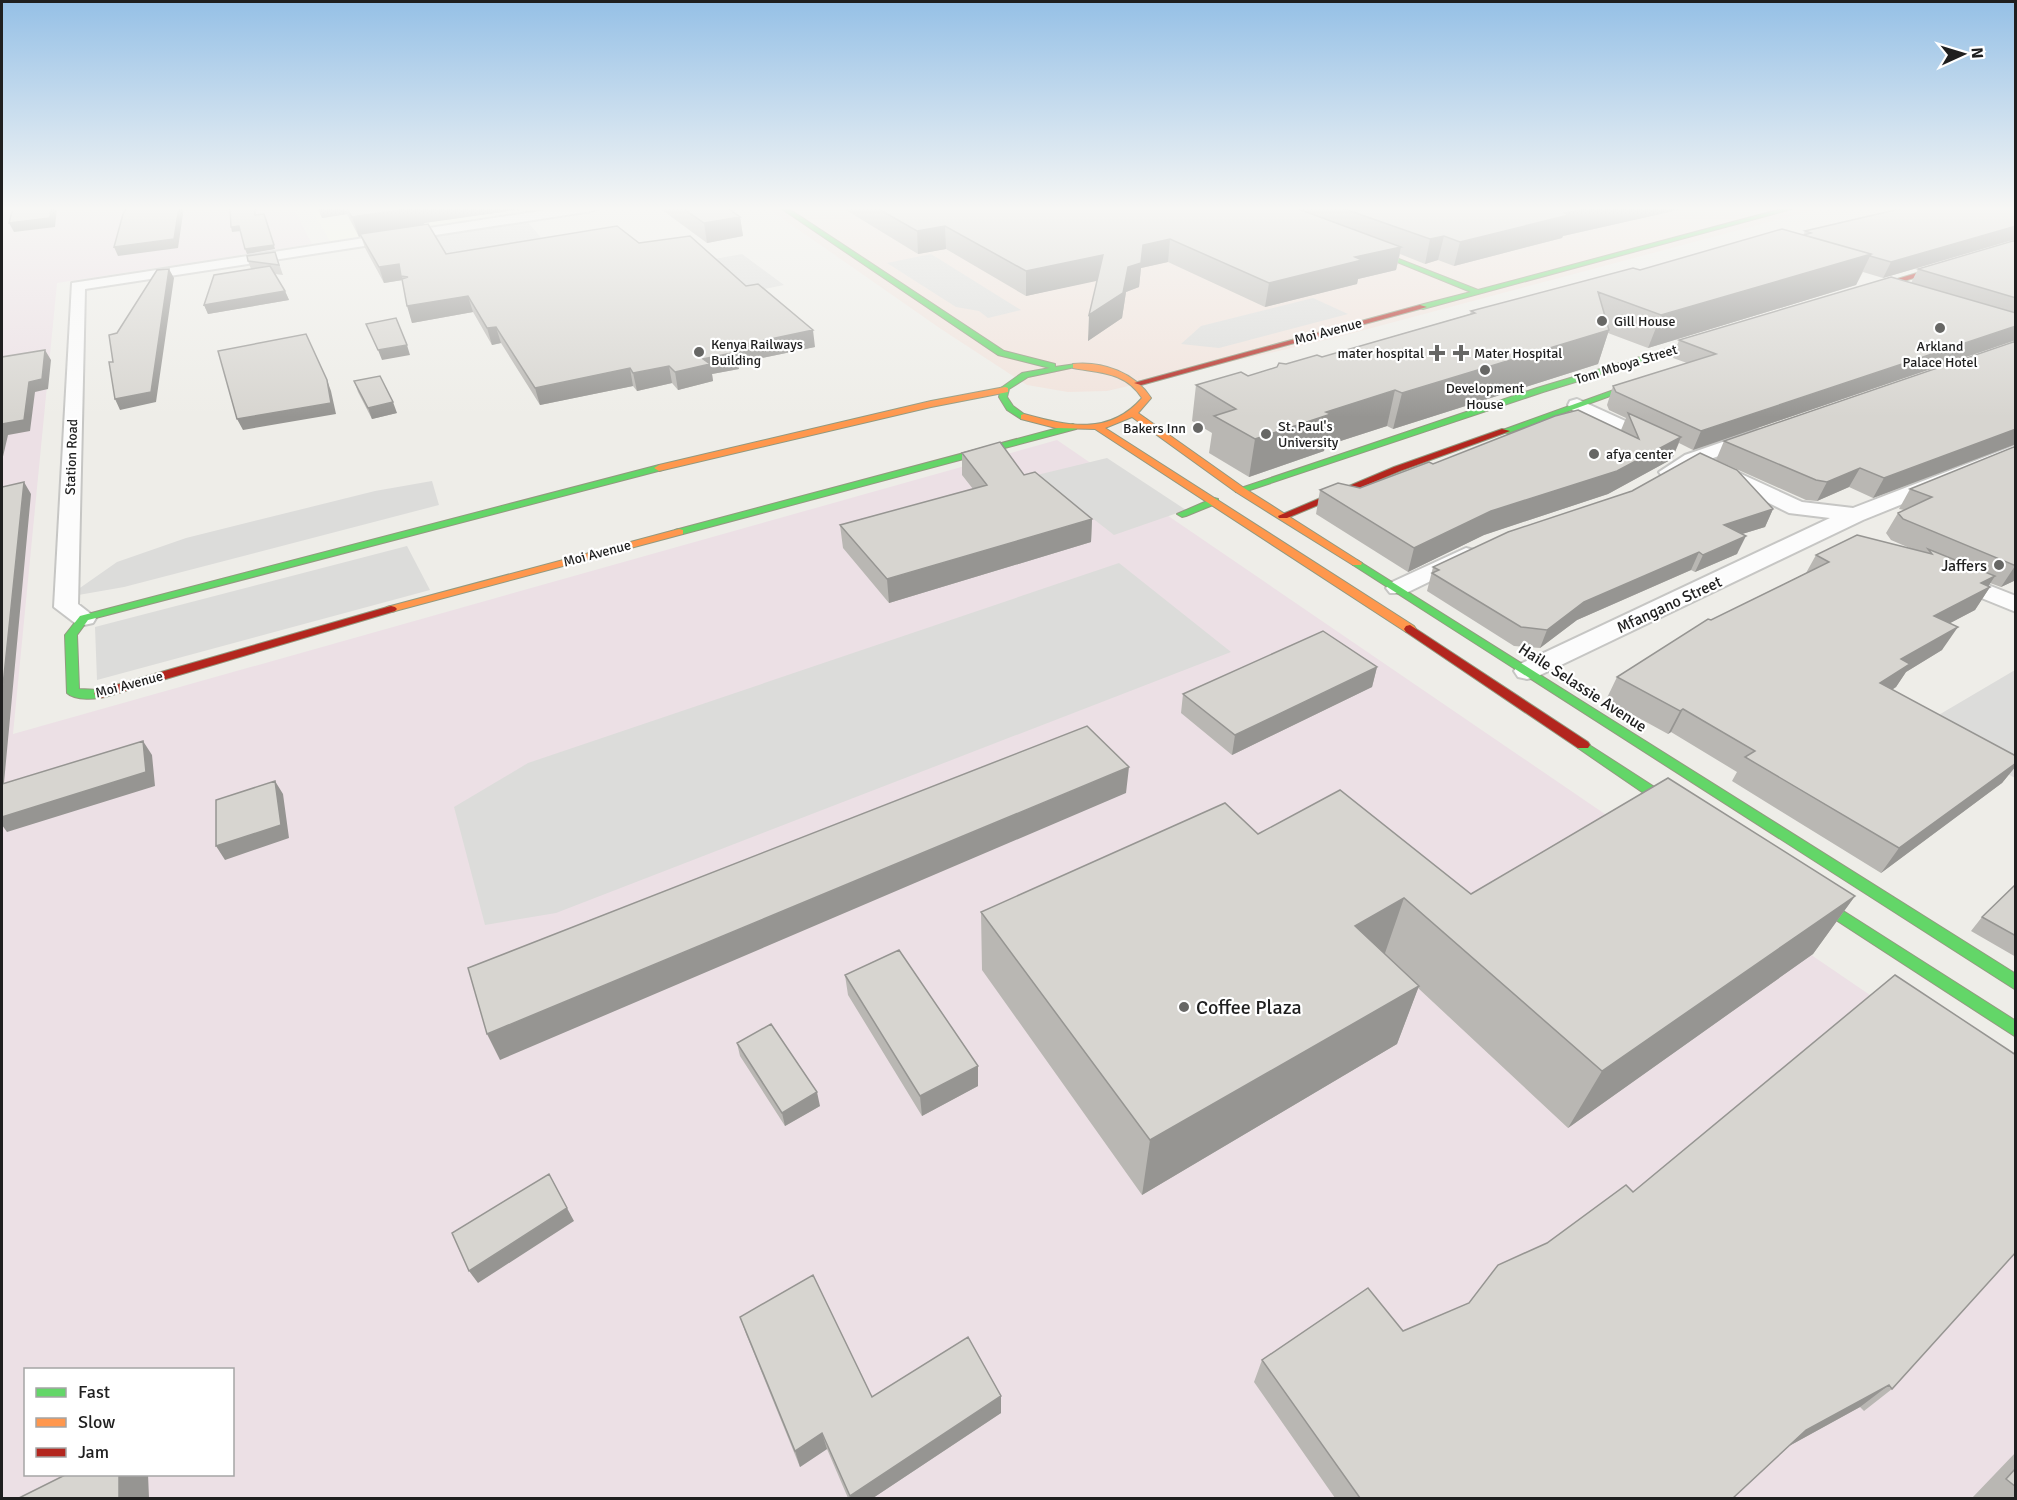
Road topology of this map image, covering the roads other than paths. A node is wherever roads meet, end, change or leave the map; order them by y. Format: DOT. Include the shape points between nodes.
graph roads {
  1 [pos="136,277"];
  2 [pos="888,277"];
  3 [pos="1440,277"];
  4 [pos="1516,277"];
  5 [pos="1908,277"];
  6 [pos="1956,277"];
  7 [pos="1862,279"];
  8 [pos="1888,283"];
  9 [pos="1471,289"];
  10 [pos="1906,293"];
  11 [pos="1839,298"];
  12 [pos="1729,333"];
  13 [pos="1057,367"];
  14 [pos="1671,372"];
  15 [pos="1125,376"];
  16 [pos="1005,383"];
  17 [pos="1138,383"];
  18 [pos="1545,388"];
  19 [pos="1518,398"];
  20 [pos="1579,404"];
  21 [pos="1553,414"];
  22 [pos="1135,415"];
  23 [pos="1096,426"];
  24 [pos="1073,427"];
  25 [pos="1770,432"];
  26 [pos="2016,452"];
  27 [pos="1692,459"];
  28 [pos="1654,480"];
  29 [pos="1240,490"];
  30 [pos="1214,501"];
  31 [pos="1797,508"];
  32 [pos="1182,514"];
  33 [pos="1283,516"];
  34 [pos="1856,529"];
  35 [pos="1812,537"];
  36 [pos="1483,547"];
  37 [pos="1933,569"];
  38 [pos="1398,588"];
  39 [pos="2016,605"];
  40 [pos="84,618"];
  41 [pos="1527,671"];
  42 [pos="1698,822"];
  43 [pos="1788,881"];
  44 [pos="2016,983"];
  45 [pos="2016,1030"];
  1 -- 40 [label="street, Station Road" via="77,286 66,607"];
  2 -- 13 [label="main road" via="1001,353"];
  3 -- 9 [label="main road"];
  4 -- 9 [label="main road, Moi Avenue"];
  5 -- 8 [label="main road"];
  6 -- 8 [label="main road" via="1926,287"];
  7 -- 8 [label="main road"];
  8 -- 10 [label="main road"];
  8 -- 11 [label="main road"];
  9 -- 15 [label="main road, Moi Avenue"];
  9 -- 17 [label="main road, Moi Avenue"];
  12 -- 18 [label="main road, Tom Mboya Street"];
  13 -- 15 [label="main road" via="1098,368"];
  13 -- 16 [label="main road"];
  14 -- 20 [label="main road, Tom Mboya Street"];
  15 -- 17 [label="main road"];
  16 -- 24 [label="main road" via="1004,399 1019,414 1034,421"];
  16 -- 40 [label="main road" via="624,476"];
  17 -- 22 [label="main road" via="1147,398"];
  18 -- 19 [label="main road, Tom Mboya Street"];
  18 -- 20 [label="main road" via="1571,395"];
  19 -- 21 [label="main road" via="1532,410"];
  19 -- 29 [label="main road, Tom Mboya Street"];
  20 -- 21 [label="main road, Tom Mboya Street"];
  20 -- 27 [label="street"];
  21 -- 33 [label="main road, Tom Mboya Street"];
  22 -- 23 [label="main road"];
  22 -- 29 [label="main road, Haile Selassie Avenue"];
  23 -- 24 [label="main road"];
  23 -- 30 [label="main road"];
  24 -- 40 [label="main road, Moi Avenue" via="404,605 101,694 73,693 71,635"];
  25 -- 27 [label="street"];
  26 -- 34 [label="street"];
  27 -- 28 [label="street"];
  27 -- 31 [label="street"];
  29 -- 33 [label="main road, Haile Selassie Avenue"];
  30 -- 32 [label="main road"];
  30 -- 42 [label="main road"];
  31 -- 34 [label="street"];
  31 -- 35 [label="street"];
  33 -- 38 [label="main road, Haile Selassie Avenue"];
  34 -- 35 [label="street"];
  35 -- 41 [label="street, Mfangano Street"];
  36 -- 38 [label="street"];
  37 -- 39 [label="street"];
  38 -- 41 [label="main road, Haile Selassie Avenue"];
  41 -- 44 [label="main road, Haile Selassie Avenue"];
  43 -- 45 [label="main road"];
}
